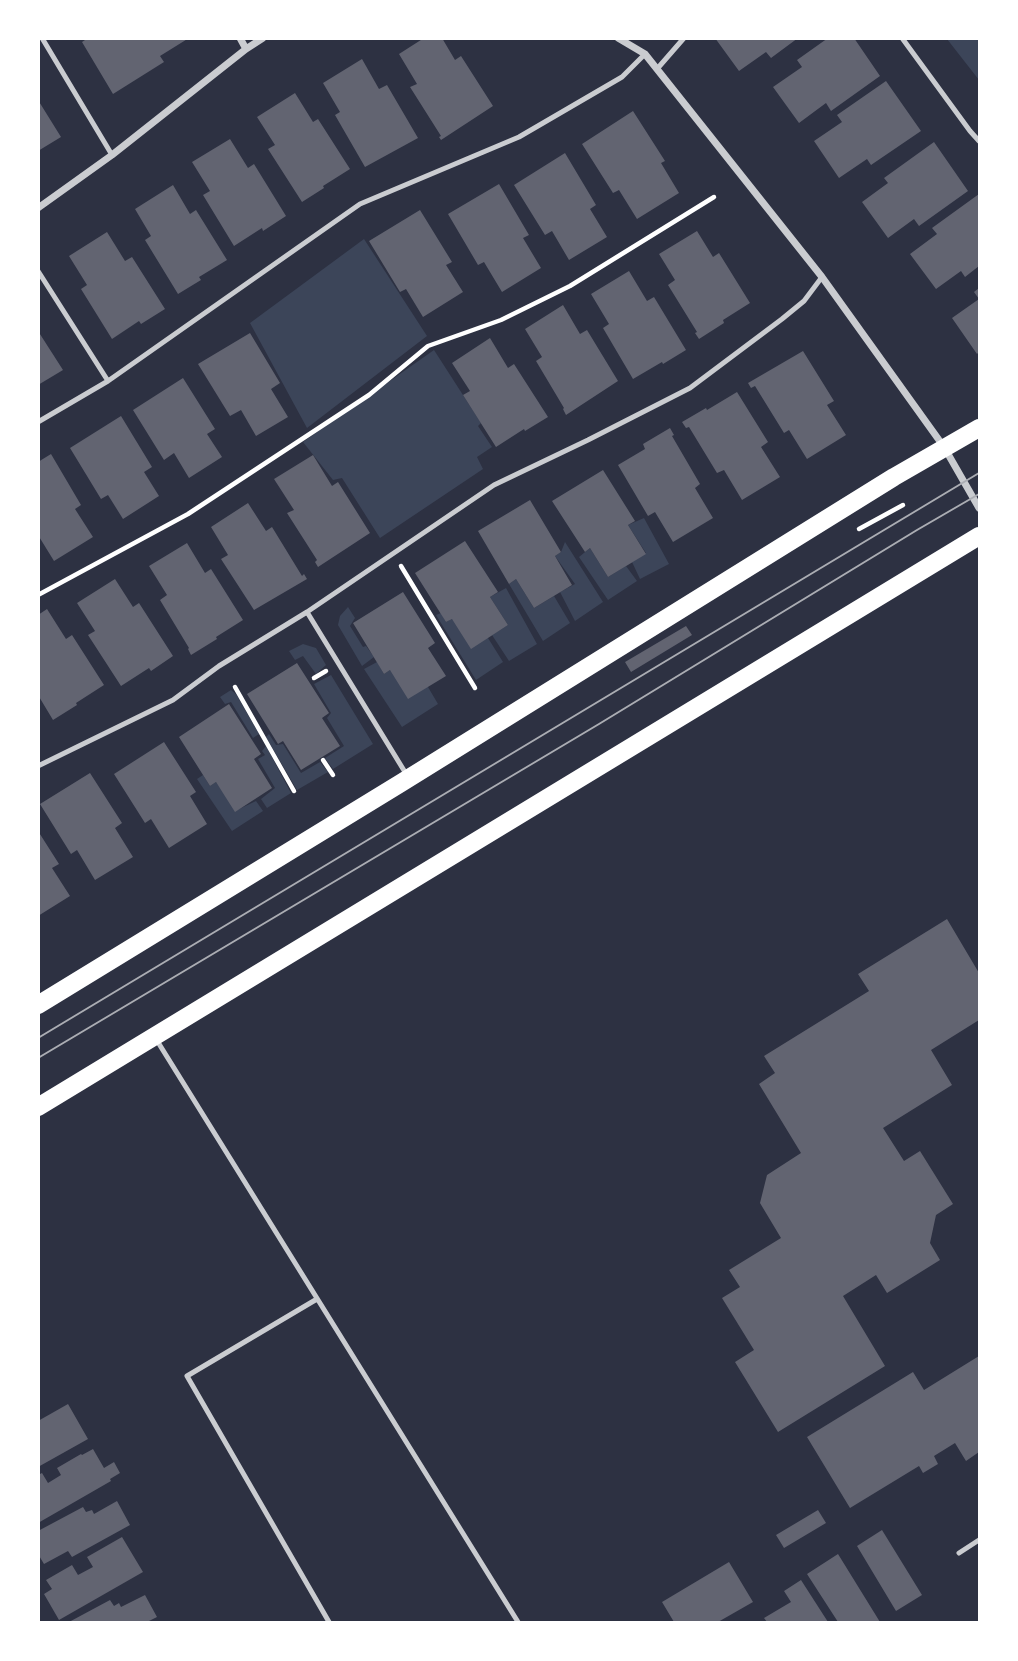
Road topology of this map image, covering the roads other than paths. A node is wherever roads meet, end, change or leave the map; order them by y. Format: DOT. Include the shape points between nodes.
graph roads {
  1 [pos="42,38"];
  2 [pos="240,38"];
  3 [pos="263,38"];
  4 [pos="618,38"];
  5 [pos="684,38"];
  6 [pos="902,38"];
  7 [pos="246,49"];
  8 [pos="645,54"];
  9 [pos="657,69"];
  10 [pos="979,141"];
  11 [pos="112,155"];
  12 [pos="38,208"];
  13 [pos="38,271"];
  14 [pos="822,277"];
  15 [pos="108,381"];
  16 [pos="38,422"];
  17 [pos="979,428"];
  18 [pos="944,447"];
  19 [pos="979,509"];
  20 [pos="979,536"];
  21 [pos="307,612"];
  22 [pos="38,766"];
  23 [pos="409,778"];
  24 [pos="38,1005"];
  25 [pos="154,1036"];
  26 [pos="38,1107"];
  27 [pos="317,1299"];
  28 [pos="979,1540"];
  29 [pos="959,1553"];
  30 [pos="329,1622"];
  31 [pos="518,1622"];
  1 -- 11 [label="lane"];
  2 -- 7 [label="street"];
  3 -- 7 [label="street"];
  4 -- 8 [label="street"];
  5 -- 9 [label="lane"];
  6 -- 10 [label="lane"];
  7 -- 11 [label="street"];
  8 -- 9 [label="street"];
  8 -- 15 [label="lane" via="622,77 519,137 360,204"];
  9 -- 14 [label="street"];
  11 -- 12 [label="street"];
  13 -- 15 [label="lane"];
  14 -- 18 [label="street"];
  14 -- 21 [label="lane" via="790,313 690,388 494,485"];
  15 -- 16 [label="lane"];
  17 -- 18 [label="main road"];
  18 -- 19 [label="street"];
  18 -- 23 [label="main road"];
  20 -- 25 [label="main road"];
  21 -- 22 [label="lane" via="173,700"];
  21 -- 23 [label="lane"];
  23 -- 24 [label="main road"];
  25 -- 26 [label="main road"];
  25 -- 27 [label="lane"];
  27 -- 30 [label="lane" via="187,1376"];
  27 -- 31 [label="lane"];
  28 -- 29 [label="lane"];
}
